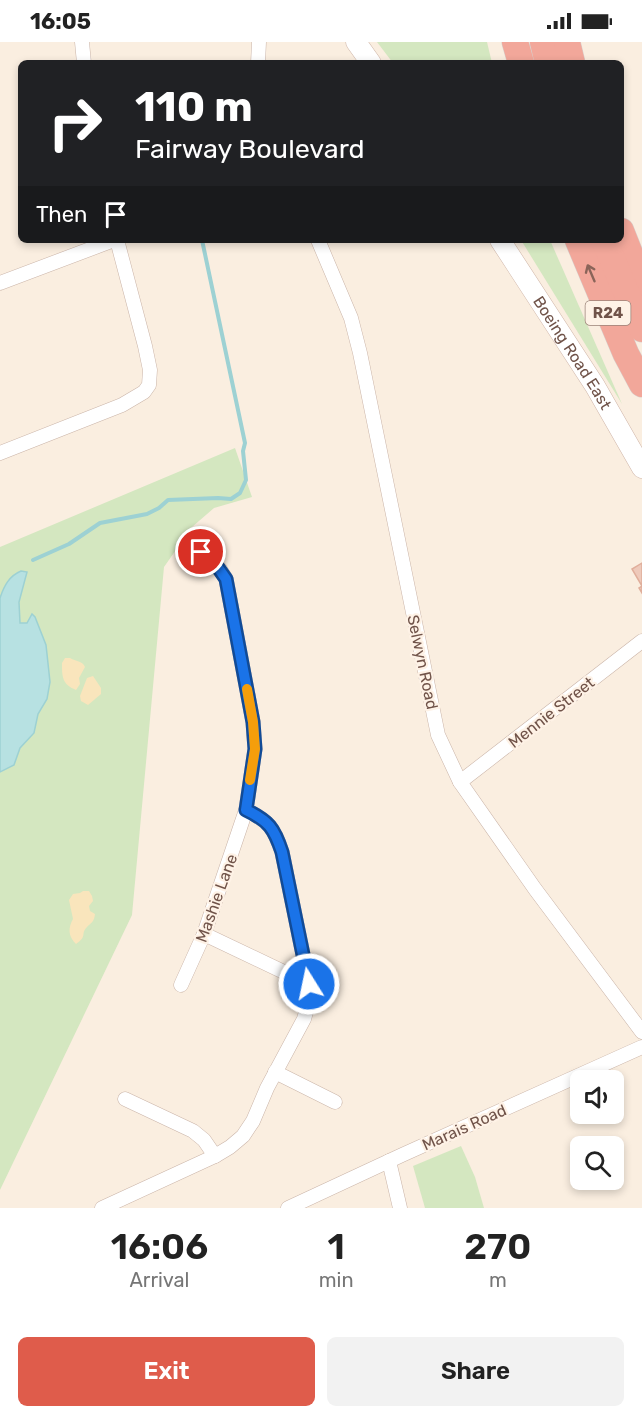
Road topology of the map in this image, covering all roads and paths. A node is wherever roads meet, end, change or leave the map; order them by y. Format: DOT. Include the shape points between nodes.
graph roads {
  1 [pos="82,42"];
  2 [pos="260,42"];
  3 [pos="356,42"];
  4 [pos="515,42"];
  5 [pos="543,42"];
  6 [pos="567,42"];
  7 [pos="84,60"];
  8 [pos="258,60"];
  9 [pos="369,60"];
  10 [pos="520,60"];
  11 [pos="547,60"];
  12 [pos="571,60"];
  13 [pos="624,239"];
  14 [pos="108,243"];
  15 [pos="117,243"];
  16 [pos="319,243"];
  17 [pos="502,243"];
  18 [pos="579,243"];
  19 [pos="605,243"];
  20 [pos="0,283"];
  21 [pos="642,284"];
  22 [pos="642,329"];
  23 [pos="642,384"];
  24 [pos="0,453"];
  25 [pos="642,468"];
  26 [pos="201,552"];
  27 [pos="642,641"];
  28 [pos="459,782"];
  29 [pos="246,810"];
  30 [pos="204,934"];
  31 [pos="309,984"];
  32 [pos="181,985"];
  33 [pos="642,1032"];
  34 [pos="642,1047"];
  35 [pos="275,1072"];
  36 [pos="125,1099"];
  37 [pos="335,1102"];
  38 [pos="215,1156"];
  39 [pos="389,1161"];
  40 [pos="102,1208"];
  41 [pos="288,1208"];
  42 [pos="400,1208"];
  1 -- 7 [label="street"];
  2 -- 8 [label="street"];
  3 -- 9 [label="main road"];
  4 -- 10 [label="highway"];
  5 -- 11 [label="highway"];
  6 -- 12 [label="highway"];
  13 -- 21 [label="highway, R24"];
  14 -- 20 [label="street"];
  15 -- 24 [label="street" via="150,370 149,385 122,405"];
  16 -- 28 [label="street, Selwyn Road" via="351,318 438,735"];
  17 -- 25 [label="main road, Boeing Road East" via="595,386"];
  23 -- 18 [label="highway, R24, one-way"];
  19 -- 22 [label="highway"];
  26 -- 29 [label="street, Mashie Lane" via="226,579 253,722 255,749"];
  27 -- 28 [label="street, Mennie Street"];
  28 -- 33 [label="street, Selwyn Road"];
  29 -- 30 [label="street, Mashie Lane"];
  29 -- 31 [label="street" via="263,818 277,837"];
  30 -- 31 [label="street"];
  30 -- 32 [label="street, Mashie Lane"];
  31 -- 35 [label="street" via="304,1019"];
  34 -- 39 [label="street, Marais Road"];
  35 -- 37 [label="street"];
  35 -- 38 [label="street" via="243,1136"];
  36 -- 38 [label="street" via="193,1131"];
  38 -- 40 [label="street"];
  39 -- 41 [label="street, Marais Road"];
  39 -- 42 [label="street"];
}
